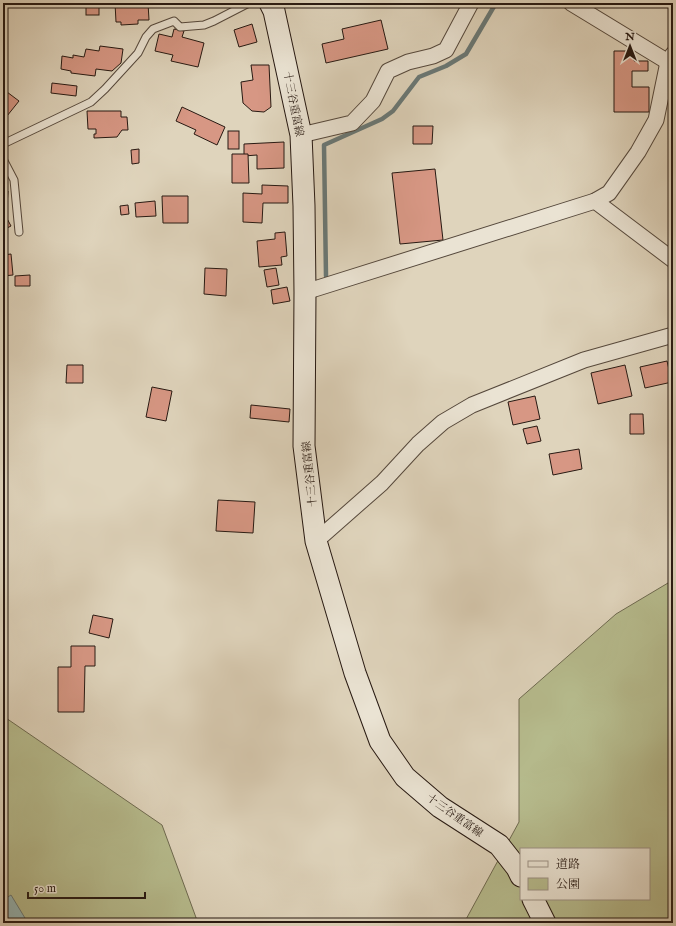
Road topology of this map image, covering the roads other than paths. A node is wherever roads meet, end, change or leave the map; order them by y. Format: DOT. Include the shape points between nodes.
graph roads {
  1 [pos="249,3"];
  2 [pos="270,3"];
  3 [pos="471,3"];
  4 [pos="571,3"];
  5 [pos="670,58"];
  6 [pos="301,135"];
  7 [pos="3,144"];
  8 [pos="3,159"];
  9 [pos="595,201"];
  10 [pos="19,232"];
  11 [pos="673,260"];
  12 [pos="305,292"];
  13 [pos="673,335"];
  14 [pos="316,541"];
  15 [pos="520,874"];
  16 [pos="534,900"];
  17 [pos="545,923"];
  1 -- 7 [label="lane" via="204,25 180,27 174,21 153,29 138,53 91,102"];
  2 -- 6 [label="main road, 十三谷重富線" via="274,11"];
  3 -- 6 [label="street" via="446,50 388,71 373,101 352,123"];
  4 -- 5 [label="street"];
  5 -- 9 [label="street" via="656,120 638,152 609,193"];
  6 -- 12 [label="main road, 十三谷重富線"];
  8 -- 10 [label="lane" via="14,180"];
  9 -- 11 [label="street"];
  9 -- 12 [label="street"];
  12 -- 14 [label="main road, 十三谷重富線" via="304,446"];
  13 -- 14 [label="street" via="584,360 472,405 443,422 382,483"];
  14 -- 15 [label="main road, 十三谷重富線" via="355,673 380,741 405,777 440,807 499,845"];
  16 -- 17 [label="main road"];
}
